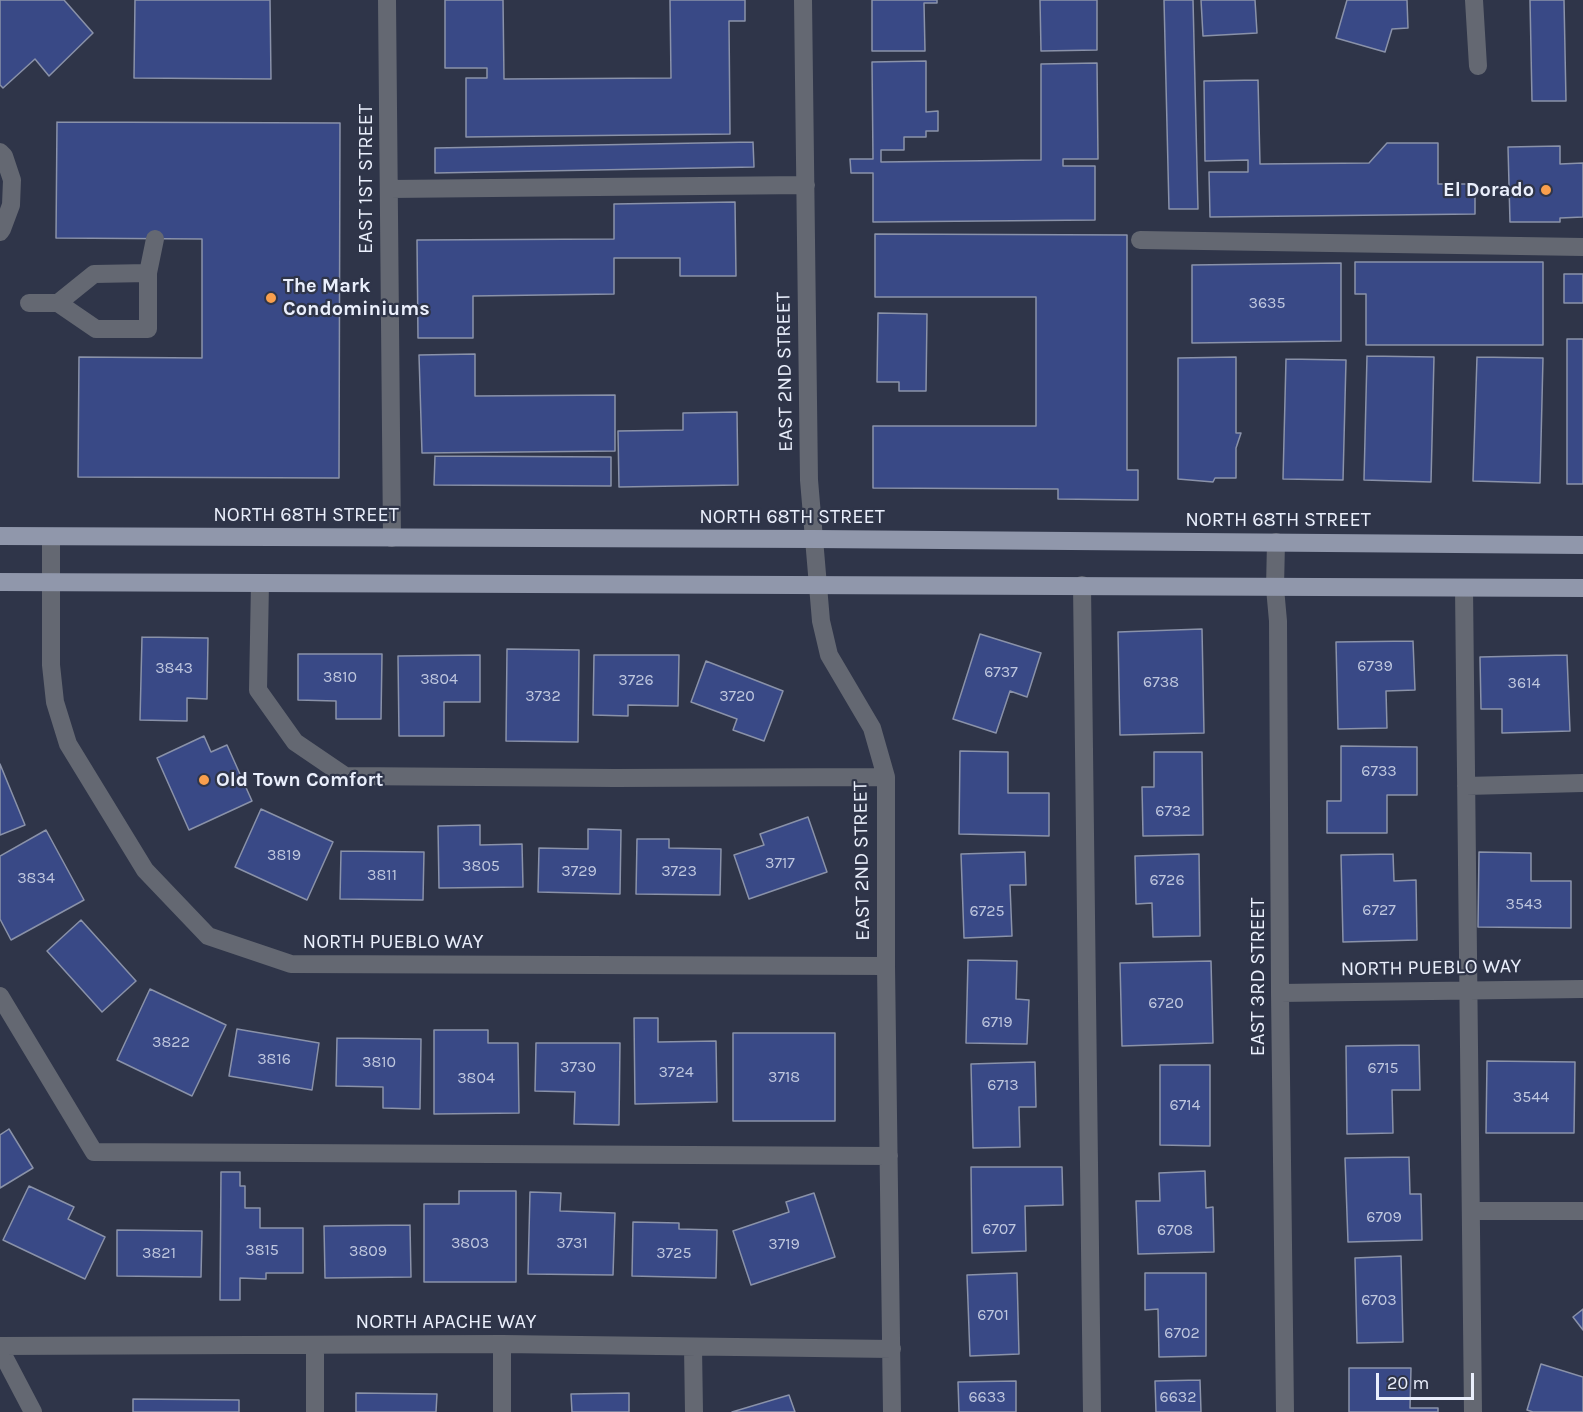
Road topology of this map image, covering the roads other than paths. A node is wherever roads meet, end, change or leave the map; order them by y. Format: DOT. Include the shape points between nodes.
graph roads {
  1 [pos="387,0"];
  2 [pos="803,0"];
  3 [pos="1474,0"];
  4 [pos="1478,66"];
  5 [pos="0,152"];
  6 [pos="806,185"];
  7 [pos="389,189"];
  8 [pos="0,232"];
  9 [pos="154,239"];
  10 [pos="1140,240"];
  11 [pos="1583,247"];
  12 [pos="148,273"];
  13 [pos="29,303"];
  14 [pos="58,303"];
  15 [pos="0,537"];
  16 [pos="51,537"];
  17 [pos="392,538"];
  18 [pos="814,539"];
  19 [pos="1276,542"];
  20 [pos="1583,545"];
  21 [pos="0,582"];
  22 [pos="51,583"];
  23 [pos="260,584"];
  24 [pos="818,585"];
  25 [pos="1082,585"];
  26 [pos="1275,588"];
  27 [pos="1464,588"];
  28 [pos="1583,588"];
  29 [pos="886,777"];
  30 [pos="1583,783"];
  31 [pos="1466,786"];
  32 [pos="886,966"];
  33 [pos="1583,989"];
  34 [pos="1468,990"];
  35 [pos="1280,993"];
  36 [pos="0,996"];
  37 [pos="889,1156"];
  38 [pos="1583,1210"];
  39 [pos="1471,1211"];
  40 [pos="502,1344"];
  41 [pos="315,1345"];
  42 [pos="693,1347"];
  43 [pos="0,1348"];
  44 [pos="892,1349"];
  45 [pos="33,1412"];
  46 [pos="315,1412"];
  47 [pos="502,1412"];
  48 [pos="694,1412"];
  49 [pos="892,1412"];
  50 [pos="1092,1412"];
  51 [pos="1285,1412"];
  52 [pos="1473,1412"];
  1 -- 7 [label="street, EAST 1ST STREET"];
  2 -- 6 [label="street, EAST 2ND STREET"];
  3 -- 4 [label="street"];
  5 -- 8 [label="street" via="12,180 11,205"];
  6 -- 7 [label="street"];
  6 -- 18 [label="street, EAST 2ND STREET" via="809,480"];
  7 -- 17 [label="street, EAST 1ST STREET"];
  9 -- 12 [label="street"];
  10 -- 11 [label="street"];
  12 -- 14 [label="street" via="94,274"];
  12 -- 14 [label="street" via="148,329 96,329"];
  13 -- 14 [label="street"];
  15 -- 16 [label="main road, NORTH 68TH STREET"];
  16 -- 17 [label="main road, NORTH 68TH STREET"];
  16 -- 22 [label="street, NORTH PUEBLO WAY"];
  17 -- 18 [label="main road, NORTH 68TH STREET"];
  18 -- 19 [label="main road, NORTH 68TH STREET"];
  18 -- 24 [label="street, EAST 2ND STREET"];
  19 -- 20 [label="main road, NORTH 68TH STREET"];
  19 -- 26 [label="street, EAST 3RD STREET"];
  21 -- 22 [label="main road"];
  22 -- 23 [label="main road"];
  22 -- 32 [label="street, NORTH PUEBLO WAY" via="51,665 55,702 68,744 145,870 208,936 291,964"];
  23 -- 24 [label="main road"];
  23 -- 29 [label="street" via="258,690 295,742 345,776"];
  24 -- 25 [label="main road"];
  24 -- 29 [label="street, EAST 2ND STREET" via="829,655 872,728"];
  25 -- 26 [label="main road"];
  25 -- 50 [label="street"];
  26 -- 27 [label="main road"];
  26 -- 35 [label="street, EAST 3RD STREET"];
  27 -- 28 [label="main road"];
  27 -- 31 [label="street"];
  29 -- 32 [label="street, EAST 2ND STREET"];
  30 -- 31 [label="street"];
  31 -- 34 [label="street"];
  32 -- 37 [label="street, EAST 2ND STREET"];
  33 -- 34 [label="street, NORTH PUEBLO WAY"];
  34 -- 35 [label="street, NORTH PUEBLO WAY"];
  34 -- 39 [label="street"];
  35 -- 51 [label="street, EAST 3RD STREET"];
  36 -- 37 [label="street" via="94,1152"];
  37 -- 44 [label="street, EAST 2ND STREET"];
  38 -- 39 [label="street"];
  39 -- 52 [label="street"];
  40 -- 41 [label="street, NORTH APACHE WAY"];
  40 -- 42 [label="street, NORTH APACHE WAY"];
  40 -- 47 [label="street"];
  41 -- 43 [label="street, NORTH APACHE WAY"];
  41 -- 46 [label="street"];
  42 -- 44 [label="street, NORTH APACHE WAY"];
  42 -- 48 [label="street"];
  43 -- 45 [label="street"];
  44 -- 49 [label="street, EAST 2ND STREET"];
}
